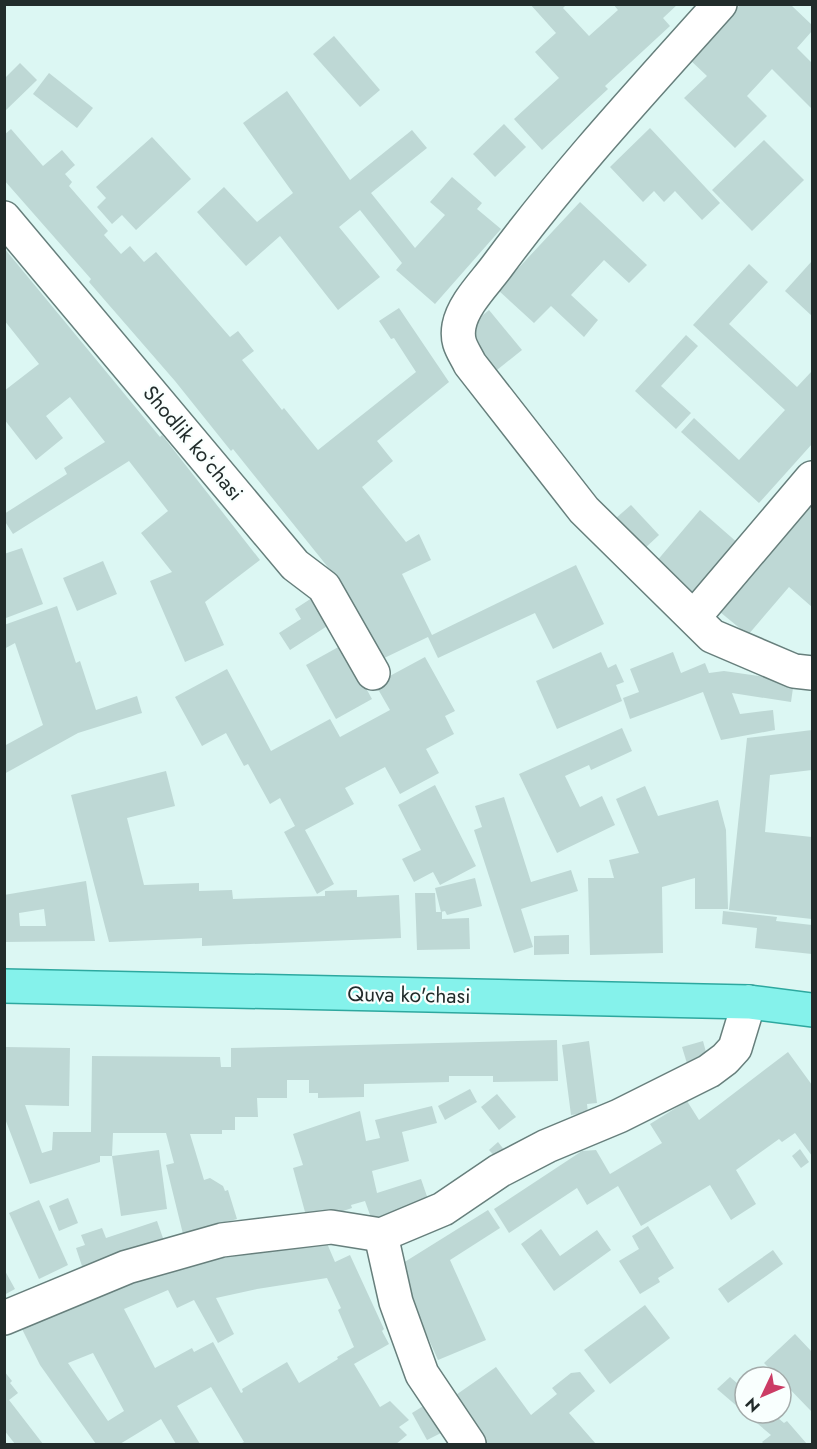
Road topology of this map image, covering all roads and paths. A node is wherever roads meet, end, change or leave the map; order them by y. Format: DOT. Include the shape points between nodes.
graph roads {
  1 [pos="720,4"];
  2 [pos="4,218"];
  3 [pos="813,478"];
  4 [pos="694,617"];
  5 [pos="373,673"];
  6 [pos="813,673"];
  7 [pos="4,986"];
  8 [pos="749,1002"];
  9 [pos="813,1011"];
  10 [pos="381,1235"];
  11 [pos="4,1318"];
  12 [pos="469,1444"];
  1 -- 4 [label="street" via="586,153 517,240 468,306 459,324 457,340 470,364 584,510"];
  2 -- 5 [label="street, Shodlik koʻchasi" via="295,565 324,587"];
  3 -- 4 [label="street"];
  4 -- 6 [label="street" via="712,636 794,671"];
  7 -- 8 [label="main road, Quva ko'chasi"];
  8 -- 9 [label="main road, Quva ko'chasi"];
  8 -- 10 [label="street" via="735,1048 710,1071 547,1146 499,1171 444,1209"];
  10 -- 11 [label="street" via="331,1227 222,1240 127,1267"];
  10 -- 12 [label="street" via="396,1302 422,1374"];
}
